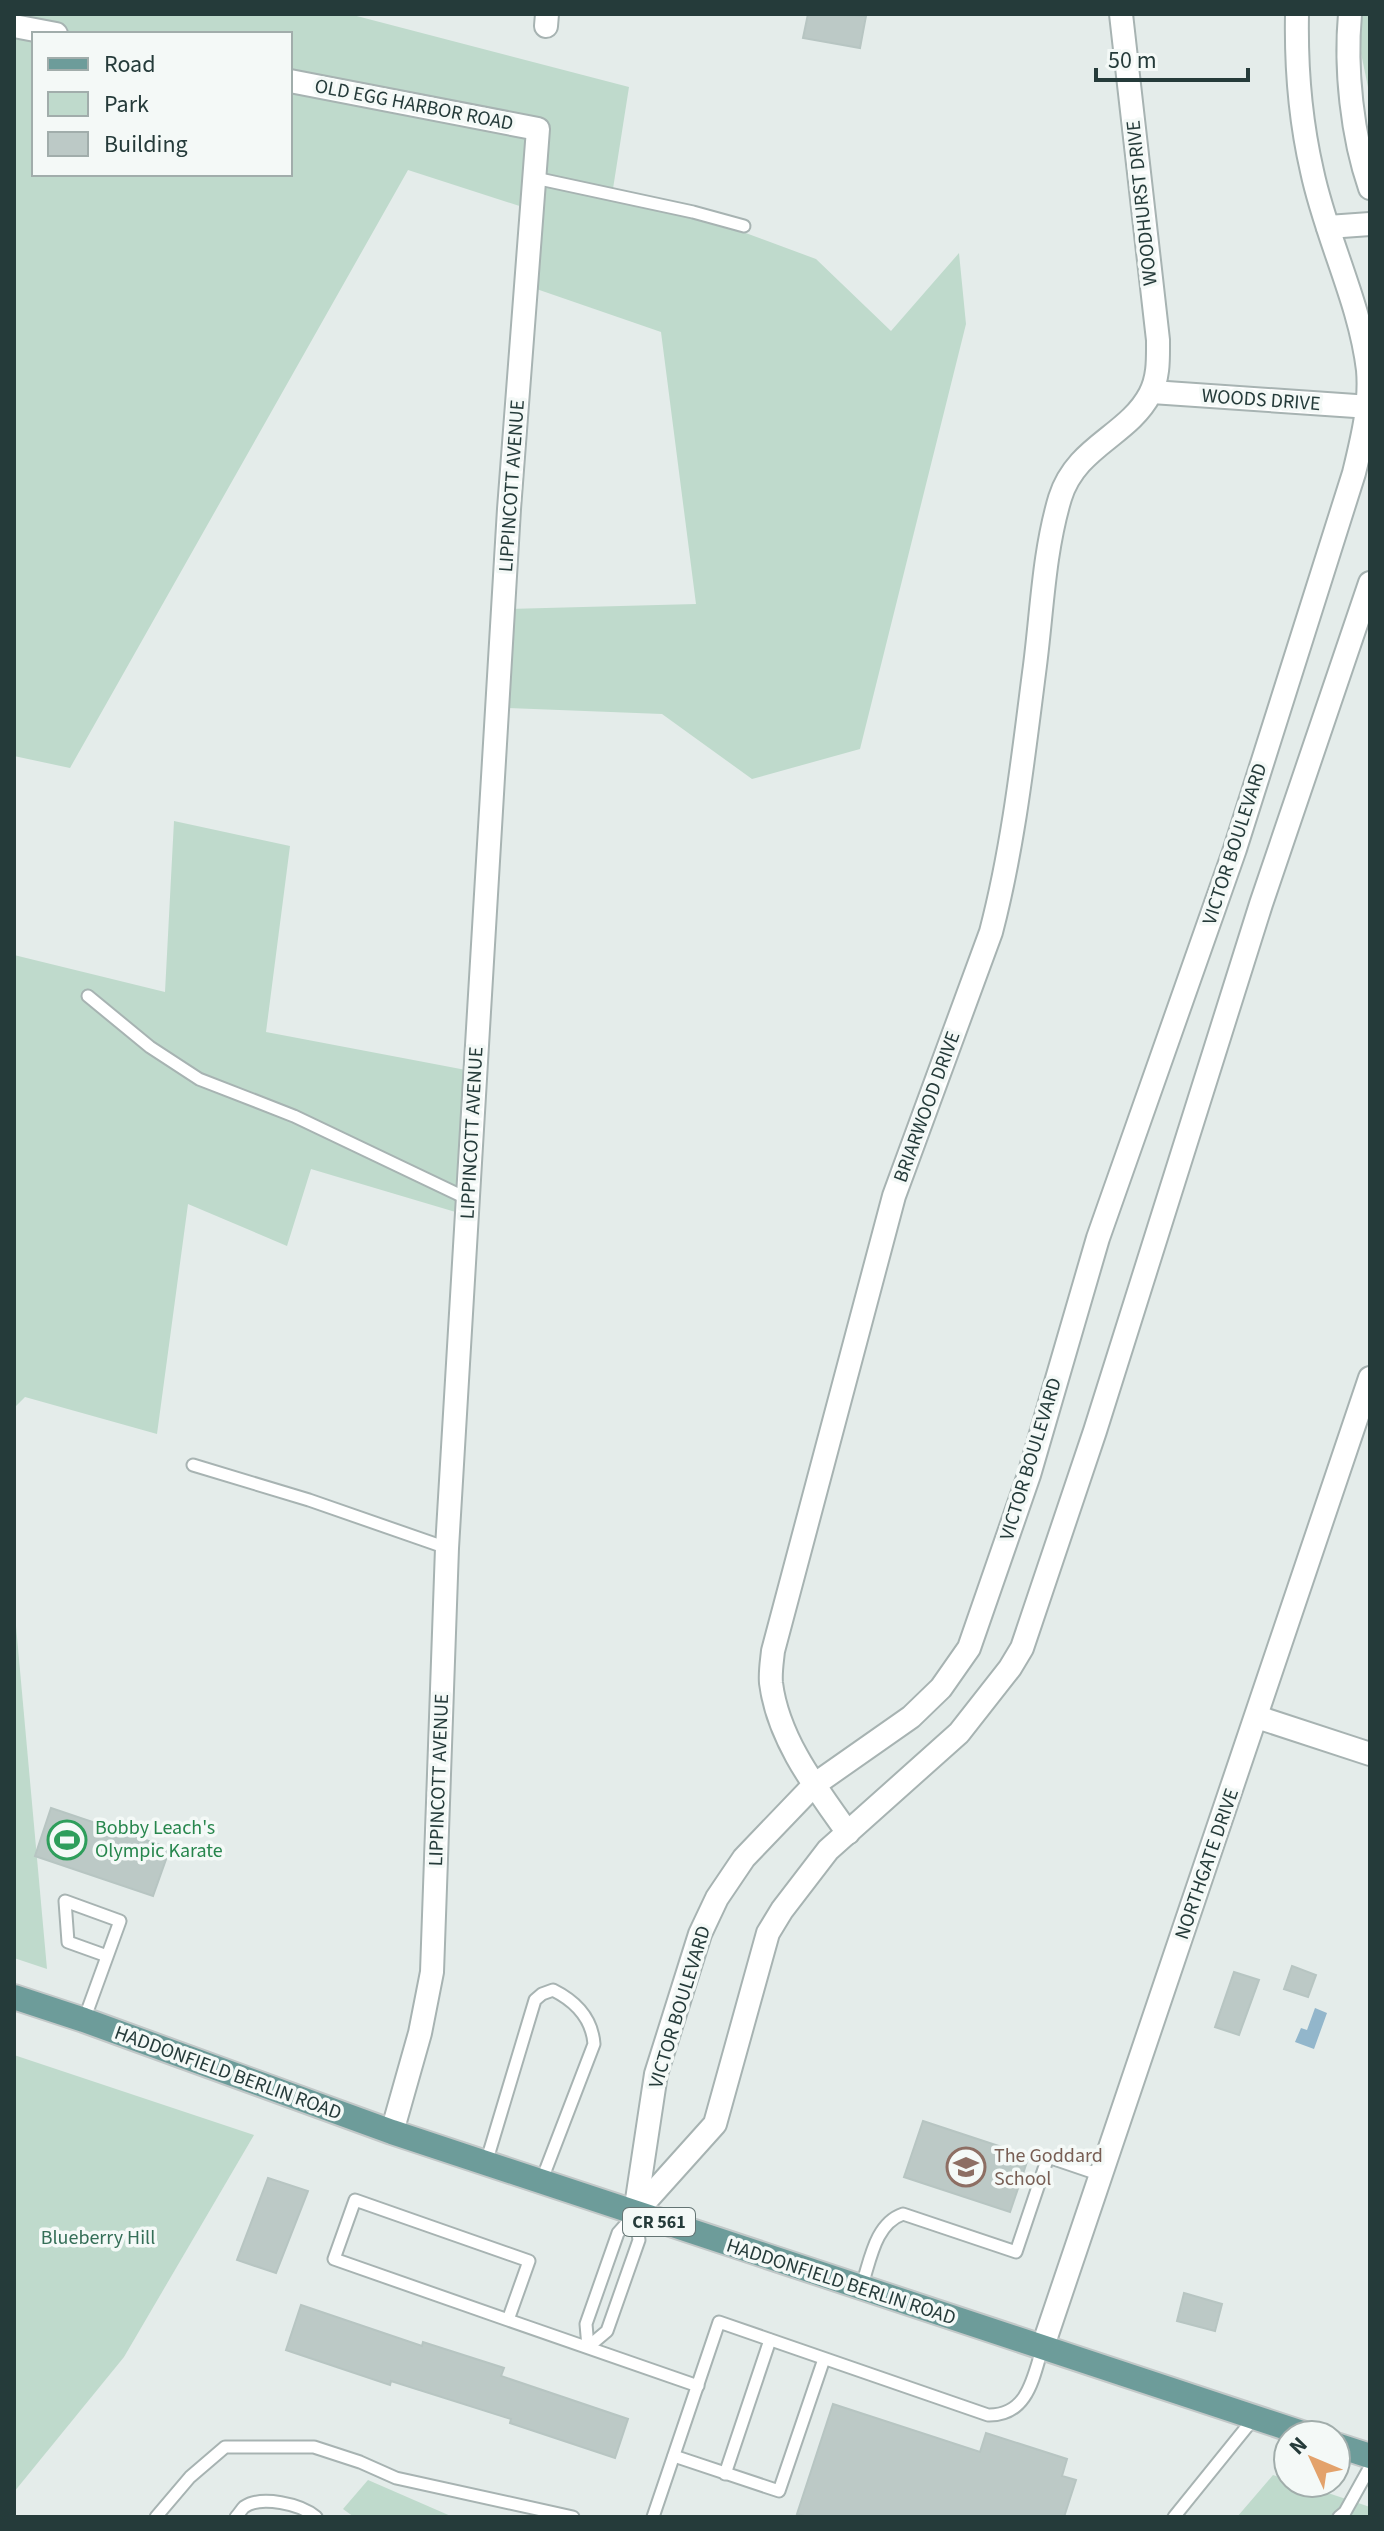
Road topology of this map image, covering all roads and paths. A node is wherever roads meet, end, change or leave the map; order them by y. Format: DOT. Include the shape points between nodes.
graph roads {
  1 [pos="1121,14"];
  2 [pos="1297,14"];
  3 [pos="1350,14"];
  4 [pos="14,26"];
  5 [pos="46,32"];
  6 [pos="292,81"];
  7 [pos="538,129"];
  8 [pos="535,178"];
  9 [pos="1370,188"];
  10 [pos="1370,224"];
  11 [pos="744,226"];
  12 [pos="1328,227"];
  13 [pos="1152,392"];
  14 [pos="1368,407"];
  15 [pos="1370,583"];
  16 [pos="88,996"];
  17 [pos="468,1199"];
  18 [pos="1370,1378"];
  19 [pos="193,1465"];
  20 [pos="447,1548"];
  21 [pos="1257,1717"];
  22 [pos="1370,1754"];
  23 [pos="814,1785"];
  24 [pos="848,1833"];
  25 [pos="107,1956"];
  26 [pos="14,1997"];
  27 [pos="84,2020"];
  28 [pos="392,2132"];
  29 [pos="486,2163"];
  30 [pos="1101,2175"];
  31 [pos="541,2182"];
  32 [pos="635,2213"];
  33 [pos="861,2289"];
  34 [pos="508,2320"];
  35 [pos="770,2340"];
  36 [pos="588,2347"];
  37 [pos="1042,2349"];
  38 [pos="824,2359"];
  39 [pos="698,2386"];
  40 [pos="1255,2417"];
  41 [pos="1272,2423"];
  42 [pos="674,2456"];
  43 [pos="1370,2467"];
  44 [pos="725,2474"];
  45 [pos="156,2517"];
  46 [pos="236,2517"];
  47 [pos="316,2517"];
  48 [pos="573,2517"];
  49 [pos="653,2517"];
  50 [pos="1174,2517"];
  51 [pos="1339,2517"];
  1 -- 13 [label="street, WOODHURST DRIVE" via="1158,340"];
  2 -- 12 [label="street, VICTOR BOULEVARD" via="1305,134"];
  3 -- 9 [label="street" via="1352,113"];
  4 -- 5 [label="street"];
  6 -- 7 [label="street, OLD EGG HARBOR ROAD"];
  7 -- 8 [label="street, LIPPINCOTT AVENUE"];
  8 -- 11 [label="lane"];
  8 -- 17 [label="street, LIPPINCOTT AVENUE" via="509,509"];
  10 -- 12 [label="street"];
  12 -- 14 [label="street, VICTOR BOULEVARD" via="1361,336"];
  13 -- 14 [label="street, WOODS DRIVE"];
  13 -- 23 [label="street, BRIARWOOD DRIVE" via="1138,412 1090,451 1061,496 1047,553 1002,890 894,1196 773,1651 776,1706"];
  14 -- 23 [label="street, VICTOR BOULEVARD" via="1354,473 1235,849 1098,1238 1029,1475 969,1648 941,1688 911,1717"];
  15 -- 24 [label="street" via="1022,1648 959,1733"];
  16 -- 17 [label="lane" via="199,1079 294,1116"];
  17 -- 20 [label="street, LIPPINCOTT AVENUE"];
  18 -- 21 [label="street, NORTHGATE DRIVE"];
  19 -- 20 [label="lane"];
  20 -- 28 [label="street, LIPPINCOTT AVENUE" via="432,1972"];
  21 -- 22 [label="street"];
  21 -- 30 [label="street, NORTHGATE DRIVE"];
  23 -- 24 [label="street, BRIARWOOD DRIVE"];
  23 -- 32 [label="street, VICTOR BOULEVARD" via="744,1858 700,1934 656,2074"];
  24 -- 32 [label="street" via="828,1850 768,1933 715,2124"];
  25 -- 25 [label="lane" via="120,1921 65,1901 68,1942"];
  25 -- 27 [label="lane"];
  26 -- 27 [label="main road, HADDONFIELD BERLIN ROAD / CR 561"];
  27 -- 28 [label="main road, HADDONFIELD BERLIN ROAD / CR 561"];
  28 -- 29 [label="main road, HADDONFIELD BERLIN ROAD / CR 561"];
  29 -- 31 [label="main road, HADDONFIELD BERLIN ROAD / CR 561"];
  29 -- 31 [label="lane" via="535,2000 553,1990 577,2007 592,2028 594,2044"];
  30 -- 33 [label="lane" via="1048,2157 1016,2252 897,2216 881,2231"];
  30 -- 37 [label="street, NORTHGATE DRIVE"];
  31 -- 32 [label="main road, HADDONFIELD BERLIN ROAD / CR 561"];
  32 -- 33 [label="main road, HADDONFIELD BERLIN ROAD / CR 561"];
  32 -- 36 [label="lane" via="618,2233 599,2285 586,2324"];
  32 -- 36 [label="lane" via="639,2240 607,2331"];
  33 -- 37 [label="main road, HADDONFIELD BERLIN ROAD / CR 561"];
  34 -- 34 [label="lane" via="334,2259 355,2200 529,2261"];
  34 -- 36 [label="lane"];
  35 -- 38 [label="lane"];
  35 -- 39 [label="lane" via="719,2322"];
  35 -- 44 [label="lane"];
  36 -- 39 [label="lane"];
  37 -- 38 [label="lane" via="1025,2398 995,2415"];
  37 -- 40 [label="main road, HADDONFIELD BERLIN ROAD / CR 561"];
  38 -- 44 [label="lane" via="779,2491"];
  39 -- 42 [label="lane"];
  40 -- 41 [label="main road, HADDONFIELD BERLIN ROAD / CR 561"];
  40 -- 50 [label="lane"];
  42 -- 44 [label="lane"];
  42 -- 49 [label="lane"];
  43 -- 51 [label="lane"];
  45 -- 48 [label="lane" via="225,2447 314,2447 396,2478"];
  46 -- 47 [label="lane" via="245,2506 270,2500"];
}
